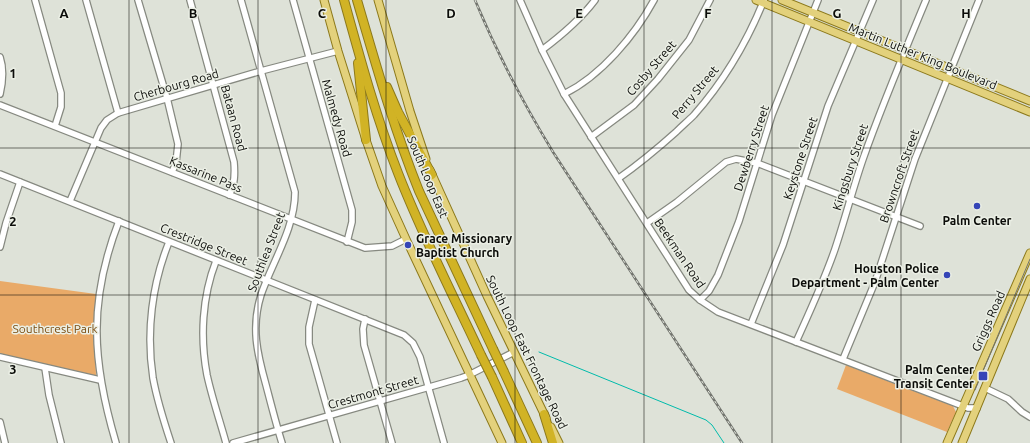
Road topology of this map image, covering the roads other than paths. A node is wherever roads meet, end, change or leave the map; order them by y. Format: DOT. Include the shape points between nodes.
graph roads {
  1 [pos="35,0"];
  2 [pos="86,0"];
  3 [pos="138,0"];
  4 [pos="190,0"];
  5 [pos="241,0"];
  6 [pos="293,0"];
  7 [pos="324,0"];
  8 [pos="344,0"];
  9 [pos="357,0"];
  10 [pos="378,0"];
  11 [pos="527,0"];
  12 [pos="595,0"];
  13 [pos="654,0"];
  14 [pos="710,0"];
  15 [pos="783,0"];
  16 [pos="818,0"];
  17 [pos="872,0"];
  18 [pos="926,0"];
  19 [pos="979,0"];
  20 [pos="520,1"];
  21 [pos="761,1"];
  22 [pos="813,12"];
  23 [pos="809,21"];
  24 [pos="860,32"];
  25 [pos="355,39"];
  26 [pos="856,40"];
  27 [pos="542,50"];
  28 [pos="905,50"];
  29 [pos="338,51"];
  30 [pos="373,56"];
  31 [pos="0,57"];
  32 [pos="309,58"];
  33 [pos="901,59"];
  34 [pos="951,69"];
  35 [pos="261,71"];
  36 [pos="947,78"];
  37 [pos="214,85"];
  38 [pos="997,88"];
  39 [pos="0,94"];
  40 [pos="564,94"];
  41 [pos="994,97"];
  42 [pos="167,98"];
  43 [pos="1030,101"];
  44 [pos="0,105"];
  45 [pos="1030,112"];
  46 [pos="118,113"];
  47 [pos="55,126"];
  48 [pos="591,137"];
  49 [pos="366,140"];
  50 [pos="94,142"];
  51 [pos="757,164"];
  52 [pos="172,172"];
  53 [pos="0,174"];
  54 [pos="432,175"];
  55 [pos="619,178"];
  56 [pos="20,182"];
  57 [pos="804,182"];
  58 [pos="229,195"];
  59 [pos="850,200"];
  60 [pos="70,201"];
  61 [pos="896,217"];
  62 [pos="291,220"];
  63 [pos="119,221"];
  64 [pos="647,223"];
  65 [pos="920,226"];
  66 [pos="406,239"];
  67 [pos="169,242"];
  68 [pos="347,242"];
  69 [pos="0,247"];
  70 [pos="1030,253"];
  71 [pos="216,261"];
  72 [pos="266,281"];
  73 [pos="1030,282"];
  74 [pos="315,300"];
  75 [pos="700,300"];
  76 [pos="365,319"];
  77 [pos="751,324"];
  78 [pos="796,342"];
  79 [pos="514,352"];
  80 [pos="0,357"];
  81 [pos="843,359"];
  82 [pos="46,368"];
  83 [pos="469,375"];
  84 [pos="100,380"];
  85 [pos="428,388"];
  86 [pos="985,388"];
  87 [pos="381,401"];
  88 [pos="964,406"];
  89 [pos="977,408"];
  90 [pos="544,414"];
  91 [pos="329,416"];
  92 [pos="1030,417"];
  93 [pos="0,422"];
  94 [pos="278,431"];
  95 [pos="5,443"];
  96 [pos="61,443"];
  97 [pos="116,443"];
  98 [pos="171,443"];
  99 [pos="226,443"];
  100 [pos="233,443"];
  101 [pos="282,443"];
  102 [pos="337,443"];
  103 [pos="392,443"];
  104 [pos="444,443"];
  105 [pos="502,443"];
  106 [pos="522,443"];
  107 [pos="537,443"];
  108 [pos="553,443"];
  109 [pos="559,443"];
  110 [pos="947,443"];
  111 [pos="962,443"];
  1 -- 47 [label="street" via="61,93 61,107"];
  2 -- 46 [label="street"];
  3 -- 42 [label="street"];
  4 -- 37 [label="street, Bataan Road"];
  5 -- 35 [label="street, Southlea Street"];
  6 -- 32 [label="street, Malmedy Road"];
  7 -- 29 [label="main road"];
  8 -- 25 [label="highway, South Loop East"];
  9 -- 30 [label="highway, South Loop East"];
  10 -- 54 [label="main road, South Loop East Frontage Road" via="410,111"];
  11 -- 20 [label="street"];
  12 -- 27 [label="street" via="583,16"];
  13 -- 40 [label="street" via="629,39 604,66"];
  14 -- 48 [label="street, Cosby Street" via="689,40 658,79 634,105"];
  15 -- 22 [label="main road, Martin Luther King Boulevard"];
  16 -- 22 [label="street, Dewberry Street"];
  17 -- 24 [label="street, Keystone Street"];
  18 -- 28 [label="street, Kingsbury Street"];
  19 -- 34 [label="street, Browncroft Street"];
  20 -- 27 [label="street, Beekman Road"];
  21 -- 23 [label="main road, Martin Luther King Boulevard"];
  21 -- 55 [label="street, Perry Street" via="740,51 721,82 693,116 650,156"];
  22 -- 23 [label="street, Dewberry Street"];
  22 -- 24 [label="main road, Martin Luther King Boulevard"];
  23 -- 26 [label="main road, Martin Luther King Boulevard"];
  23 -- 51 [label="street, Dewberry Street" via="772,115"];
  24 -- 26 [label="street, Keystone Street"];
  24 -- 28 [label="main road, Martin Luther King Boulevard"];
  25 -- 49 [label="highway"];
  25 -- 106 [label="highway, South Loop East, bridge" via="375,109 411,206"];
  26 -- 33 [label="main road, Martin Luther King Boulevard"];
  26 -- 57 [label="street, Keystone Street" via="828,106"];
  27 -- 40 [label="street, Beekman Road"];
  28 -- 33 [label="street, Kingsbury Street"];
  28 -- 34 [label="main road, Martin Luther King Boulevard"];
  29 -- 32 [label="street, Cherbourg Road"];
  29 -- 49 [label="main road"];
  30 -- 54 [label="highway" via="398,112"];
  30 -- 107 [label="highway, South Loop East, bridge" via="401,145 419,191"];
  31 -- 39 [label="street" via="3,84"];
  32 -- 35 [label="street, Cherbourg Road"];
  32 -- 68 [label="street, Malmedy Road" via="352,210"];
  33 -- 36 [label="main road, Martin Luther King Boulevard"];
  33 -- 59 [label="street, Kingsbury Street"];
  34 -- 36 [label="street, Browncroft Street"];
  34 -- 38 [label="main road, Martin Luther King Boulevard"];
  35 -- 37 [label="street, Cherbourg Road"];
  35 -- 62 [label="street, Southlea Street" via="295,192"];
  36 -- 41 [label="main road, Martin Luther King Boulevard"];
  36 -- 61 [label="street, Browncroft Street" via="915,159"];
  37 -- 42 [label="street, Cherbourg Road"];
  37 -- 58 [label="street, Bataan Road" via="234,162 235,178"];
  38 -- 41 [label="main road"];
  38 -- 43 [label="main road, Martin Luther King Boulevard"];
  40 -- 48 [label="street, Beekman Road"];
  41 -- 45 [label="main road, Martin Luther King Boulevard"];
  42 -- 46 [label="street, Cherbourg Road"];
  42 -- 52 [label="street" via="178,144 176,163"];
  44 -- 47 [label="street, Kassarine Pass"];
  46 -- 50 [label="street, Cherbourg Road" via="107,120"];
  47 -- 50 [label="street, Kassarine Pass"];
  48 -- 55 [label="street, Beekman Road"];
  49 -- 66 [label="main road" via="382,186"];
  50 -- 52 [label="street, Kassarine Pass"];
  50 -- 60 [label="street, Cherbourg Road"];
  51 -- 57 [label="street"];
  51 -- 64 [label="street" via="736,159 726,162"];
  51 -- 75 [label="street, Dewberry Street" via="718,275 709,291"];
  52 -- 58 [label="street, Kassarine Pass"];
  53 -- 56 [label="street, Crestridge Street"];
  54 -- 79 [label="main road, South Loop East Frontage Road"];
  55 -- 64 [label="street, Beekman Road"];
  56 -- 60 [label="street, Crestridge Street"];
  56 -- 69 [label="street"];
  57 -- 59 [label="street"];
  57 -- 77 [label="street, Keystone Street" via="783,245"];
  58 -- 62 [label="street, Kassarine Pass"];
  59 -- 61 [label="street"];
  59 -- 78 [label="street, Kingsbury Street" via="820,288"];
  60 -- 63 [label="street, Crestridge Street"];
  61 -- 65 [label="street"];
  61 -- 81 [label="street, Browncroft Street" via="875,282"];
  62 -- 68 [label="street, Kassarine Pass"];
  62 -- 72 [label="street, Southlea Street"];
  63 -- 67 [label="street, Crestridge Street"];
  63 -- 84 [label="street" via="104,267 98,303 96,340"];
  64 -- 75 [label="street, Beekman Road" via="689,290"];
  66 -- 68 [label="street, Kassarine Pass" via="392,246 365,248"];
  66 -- 83 [label="main road"];
  67 -- 71 [label="street, Crestridge Street"];
  67 -- 98 [label="street" via="160,262 150,320 153,378"];
  70 -- 88 [label="main road, Griggs Road"];
  71 -- 72 [label="street, Crestridge Street"];
  71 -- 99 [label="street" via="204,313 203,346 208,376"];
  72 -- 74 [label="street, Crestridge Street"];
  72 -- 94 [label="street, Southlea Street" via="256,317 256,345"];
  73 -- 86 [label="main road, Griggs Road"];
  74 -- 76 [label="street, Crestridge Street"];
  74 -- 91 [label="street" via="309,327 309,344"];
  75 -- 77 [label="street, Beekman Road" via="718,312"];
  76 -- 85 [label="street, Crestridge Street" via="404,335 413,343 420,357"];
  76 -- 87 [label="street" via="364,345"];
  77 -- 78 [label="street, Beekman Road"];
  78 -- 81 [label="street, Beekman Road"];
  79 -- 83 [label="street, Crestmont Street"];
  79 -- 90 [label="main road, South Loop East Frontage Road"];
  80 -- 82 [label="street"];
  81 -- 88 [label="street, Beekman Road"];
  82 -- 84 [label="street"];
  82 -- 96 [label="street" via="49,395"];
  83 -- 85 [label="street, Crestmont Street"];
  83 -- 105 [label="main road"];
  84 -- 97 [label="street"];
  85 -- 87 [label="street, Crestmont Street"];
  85 -- 104 [label="street, Crestridge Street"];
  86 -- 89 [label="main road, Griggs Road"];
  86 -- 92 [label="street" via="1008,399"];
  87 -- 91 [label="street, Crestmont Street"];
  87 -- 103 [label="street"];
  88 -- 89 [label="street, Beekman Road"];
  88 -- 110 [label="main road, Griggs Road"];
  89 -- 111 [label="main road, Griggs Road"];
  90 -- 108 [label="highway"];
  90 -- 109 [label="main road, South Loop East Frontage Road"];
  91 -- 94 [label="street, Crestmont Street"];
  91 -- 102 [label="street"];
  93 -- 95 [label="street"];
  94 -- 100 [label="street, Crestmont Street"];
  94 -- 101 [label="street, Southlea Street"];
}
